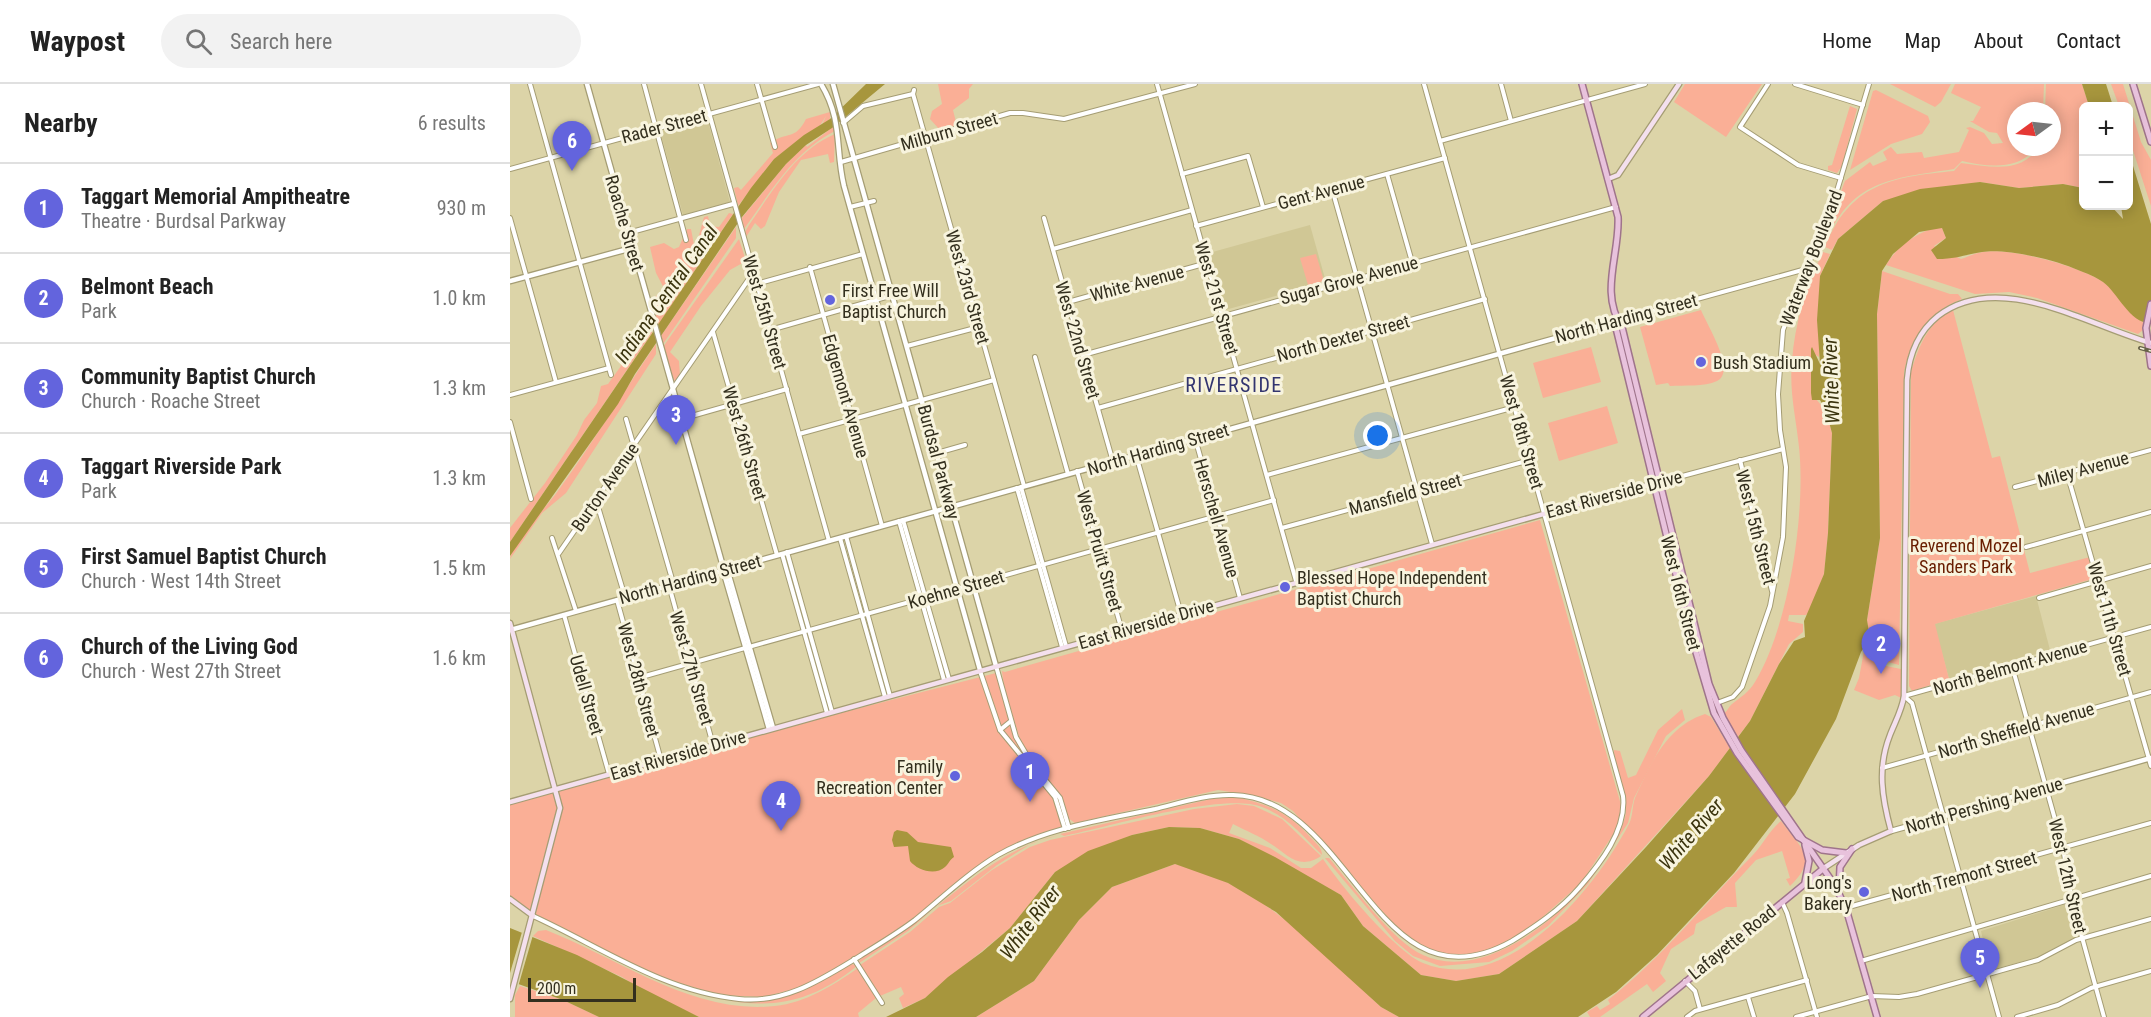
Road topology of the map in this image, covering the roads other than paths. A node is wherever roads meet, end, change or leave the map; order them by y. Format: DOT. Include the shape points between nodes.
graph roads {
  1 [pos="530,84"];
  2 [pos="587,84"];
  3 [pos="644,84"];
  4 [pos="700,84"];
  5 [pos="757,84"];
  6 [pos="820,84"];
  7 [pos="832,84"];
  8 [pos="1157,84"];
  9 [pos="1195,84"];
  10 [pos="1425,84"];
  11 [pos="1501,84"];
  12 [pos="1582,84"];
  13 [pos="1642,84"];
  14 [pos="1679,84"];
  15 [pos="1768,84"];
  16 [pos="1795,84"];
  17 [pos="1869,84"];
  18 [pos="2133,84"];
  19 [pos="1160,93"];
  20 [pos="761,100"];
  21 [pos="1587,101"];
  22 [pos="1863,105"];
  23 [pos="834,107"];
  24 [pos="709,114"];
  25 [pos="1511,121"];
  26 [pos="842,122"];
  27 [pos="656,129"];
  28 [pos="927,137"];
  29 [pos="1440,141"];
  30 [pos="2151,142"];
  31 [pos="603,143"];
  32 [pos="775,147"];
  33 [pos="550,158"];
  34 [pos="855,158"];
  35 [pos="1445,158"];
  36 [pos="841,162"];
  37 [pos="510,169"];
  38 [pos="1182,174"];
  39 [pos="1387,174"];
  40 [pos="1841,178"];
  41 [pos="1608,180"];
  42 [pos="1332,189"];
  43 [pos="874,201"];
  44 [pos="867,202"];
  45 [pos="734,205"];
  46 [pos="850,207"];
  47 [pos="1263,207"];
  48 [pos="1616,207"];
  49 [pos="1192,210"];
  50 [pos="510,218"];
  51 [pos="1044,218"];
  52 [pos="680,219"];
  53 [pos="1197,226"];
  54 [pos="628,233"];
  55 [pos="686,240"];
  56 [pos="1470,247"];
  57 [pos="632,248"];
  58 [pos="1053,249"];
  59 [pos="863,254"];
  60 [pos="579,262"];
  61 [pos="1207,263"];
  62 [pos="1412,263"];
  63 [pos="810,268"];
  64 [pos="1807,269"];
  65 [pos="753,272"];
  66 [pos="527,277"];
  67 [pos="1357,278"];
  68 [pos="510,281"];
  69 [pos="756,284"];
  70 [pos="893,295"];
  71 [pos="1485,299"];
  72 [pos="876,300"];
  73 [pos="1068,302"];
  74 [pos="2151,304"];
  75 [pos="823,315"];
  76 [pos="1222,315"];
  77 [pos="1617,321"];
  78 [pos="979,327"];
  79 [pos="770,330"];
  80 [pos="1372,330"];
  81 [pos="713,332"];
  82 [pos="2150,342"];
  83 [pos="907,346"];
  84 [pos="1500,353"];
  85 [pos="1083,355"];
  86 [pos="1035,357"];
  87 [pos="2151,366"];
  88 [pos="609,368"];
  89 [pos="1236,368"];
  90 [pos="611,375"];
  91 [pos="994,380"];
  92 [pos="556,382"];
  93 [pos="1387,384"];
  94 [pos="672,389"];
  95 [pos="787,389"];
  96 [pos="510,395"];
  97 [pos="922,400"];
  98 [pos="906,404"];
  99 [pos="734,405"];
  100 [pos="1515,407"];
  101 [pos="1098,408"];
  102 [pos="626,419"];
  103 [pos="681,419"];
  104 [pos="852,419"];
  105 [pos="510,422"];
  106 [pos="1251,422"];
  107 [pos="799,434"];
  108 [pos="1195,438"];
  109 [pos="1402,438"];
  110 [pos="634,445"];
  111 [pos="965,445"];
  112 [pos="1783,449"];
  113 [pos="2151,450"];
  114 [pos="937,453"];
  115 [pos="1136,455"];
  116 [pos="1530,460"];
  117 [pos="1740,460"];
  118 [pos="1113,462"];
  119 [pos="1077,471"];
  120 [pos="2067,472"];
  121 [pos="1068,474"];
  122 [pos="1267,475"];
  123 [pos="1657,482"];
  124 [pos="1021,487"];
  125 [pos="2015,487"];
  126 [pos="1417,491"];
  127 [pos="531,499"];
  128 [pos="596,499"];
  129 [pos="1274,500"];
  130 [pos="951,506"];
  131 [pos="936,511"];
  132 [pos="2151,512"];
  133 [pos="1544,513"];
  134 [pos="1216,516"];
  135 [pos="901,520"];
  136 [pos="882,526"];
  137 [pos="1281,528"];
  138 [pos="2084,530"];
  139 [pos="1158,532"];
  140 [pos="843,537"];
  141 [pos="552,538"];
  142 [pos="829,541"];
  143 [pos="1432,544"];
  144 [pos="2026,547"];
  145 [pos="1100,549"];
  146 [pos="560,553"];
  147 [pos="782,554"];
  148 [pos="1041,565"];
  149 [pos="2151,566"];
  150 [pos="724,569"];
  151 [pos="1296,581"];
  152 [pos="2099,581"];
  153 [pos="671,584"];
  154 [pos="973,584"];
  155 [pos="957,588"];
  156 [pos="1772,594"];
  157 [pos="625,597"];
  158 [pos="923,598"];
  159 [pos="1240,598"];
  160 [pos="2039,598"];
  161 [pos="616,599"];
  162 [pos="576,611"];
  163 [pos="865,614"];
  164 [pos="1181,614"];
  165 [pos="564,615"];
  166 [pos="510,623"];
  167 [pos="2151,627"];
  168 [pos="511,630"];
  169 [pos="1122,630"];
  170 [pos="806,631"];
  171 [pos="2115,637"];
  172 [pos="747,647"];
  173 [pos="1064,647"];
  174 [pos="691,663"];
  175 [pos="996,666"];
  176 [pos="2012,666"];
  177 [pos="980,670"];
  178 [pos="638,678"];
  179 [pos="946,680"];
  180 [pos="2151,692"];
  181 [pos="887,696"];
  182 [pos="1904,696"];
  183 [pos="2132,698"];
  184 [pos="1716,703"];
  185 [pos="829,712"];
  186 [pos="1011,721"];
  187 [pos="2029,727"];
  188 [pos="771,729"];
  189 [pos="1000,730"];
  190 [pos="1726,731"];
  191 [pos="713,745"];
  192 [pos="1926,756"];
  193 [pos="2150,758"];
  194 [pos="661,760"];
  195 [pos="2151,766"];
  196 [pos="1882,768"];
  197 [pos="609,774"];
  198 [pos="2046,787"];
  199 [pos="557,789"];
  200 [pos="510,802"];
  201 [pos="1943,816"];
  202 [pos="2151,823"];
  203 [pos="1067,828"];
  204 [pos="1891,831"];
  205 [pos="1803,840"];
  206 [pos="2063,848"];
  207 [pos="1849,851"];
  208 [pos="1824,868"];
  209 [pos="2151,876"];
  210 [pos="1960,877"];
  211 [pos="1805,882"];
  212 [pos="1835,885"];
  213 [pos="1839,894"];
  214 [pos="2072,898"];
  215 [pos="510,899"];
  216 [pos="1782,902"];
  217 [pos="1845,908"];
  218 [pos="532,916"];
  219 [pos="2151,919"];
  220 [pos="1974,929"];
  221 [pos="2082,938"];
  222 [pos="854,959"];
  223 [pos="1861,961"];
  224 [pos="2151,971"];
  225 [pos="1987,974"];
  226 [pos="1807,980"];
  227 [pos="1684,981"];
  228 [pos="2096,986"];
  229 [pos="1871,996"];
  230 [pos="1748,997"];
  231 [pos="510,999"];
  232 [pos="882,1003"];
  233 [pos="1700,1009"];
  234 [pos="1815,1011"];
  235 [pos="1643,1017"];
  236 [pos="1687,1017"];
  237 [pos="1754,1017"];
  238 [pos="1796,1017"];
  239 [pos="1817,1017"];
  240 [pos="1877,1017"];
  241 [pos="1999,1017"];
  242 [pos="2017,1017"];
  243 [pos="2104,1017"];
  1 -- 33 [label="street"];
  2 -- 31 [label="street, Roache Street"];
  3 -- 27 [label="street"];
  4 -- 24 [label="street, West 25th Street"];
  5 -- 20 [label="street"];
  6 -- 20 [label="street, Rader Street"];
  6 -- 23 [label="street"];
  7 -- 23 [label="street, Burdsal Parkway"];
  8 -- 19 [label="street, West 21st Street"];
  9 -- 19 [label="street"];
  10 -- 29 [label="street, West 18th Street"];
  11 -- 25 [label="street"];
  12 -- 21 [label="main road, West 16th Street"];
  13 -- 21 [label="street"];
  14 -- 41 [label="main road" via="1618,175"];
  15 -- 40 [label="street" via="1740,127 1798,165"];
  16 -- 22 [label="street"];
  17 -- 22 [label="street, Waterway Boulevard"];
  18 -- 30 [label="main road"];
  19 -- 28 [label="street, Milburn Street" via="1058,119 1014,112"];
  19 -- 38 [label="street, West 21st Street"];
  20 -- 24 [label="street, Rader Street"];
  20 -- 32 [label="street"];
  21 -- 25 [label="street"];
  21 -- 41 [label="main road, West 16th Street"];
  22 -- 40 [label="street, Waterway Boulevard"];
  23 -- 26 [label="street, Burdsal Parkway"];
  23 -- 36 [label="street, Burdsal Parkway"];
  24 -- 27 [label="street, Rader Street"];
  24 -- 45 [label="street, West 25th Street"];
  25 -- 29 [label="street"];
  26 -- 28 [label="street, West 23rd Street" via="863,106 913,92"];
  26 -- 34 [label="street, Burdsal Parkway"];
  27 -- 31 [label="street, Rader Street"];
  27 -- 52 [label="street"];
  28 -- 34 [label="street, Milburn Street"];
  28 -- 78 [label="street, West 23rd Street"];
  29 -- 35 [label="street, West 18th Street"];
  31 -- 33 [label="street, Rader Street"];
  31 -- 54 [label="street, Roache Street"];
  33 -- 37 [label="street, Rader Street"];
  33 -- 60 [label="street"];
  34 -- 36 [label="street, Milburn Street"];
  34 -- 44 [label="street, Burdsal Parkway"];
  35 -- 39 [label="street, Gent Avenue"];
  35 -- 56 [label="street, West 18th Street"];
  36 -- 46 [label="street, Burdsal Parkway"];
  38 -- 47 [label="street" via="1248,156"];
  38 -- 49 [label="street, West 21st Street"];
  39 -- 42 [label="street, Gent Avenue"];
  39 -- 62 [label="street"];
  40 -- 64 [label="street, Waterway Boulevard"];
  41 -- 48 [label="main road, West 16th Street"];
  42 -- 47 [label="street, Gent Avenue"];
  42 -- 67 [label="street"];
  43 -- 44 [label="street"];
  44 -- 46 [label="street"];
  44 -- 70 [label="street, Burdsal Parkway"];
  45 -- 52 [label="street"];
  45 -- 65 [label="street, West 25th Street"];
  46 -- 59 [label="street, Burdsal Parkway"];
  47 -- 53 [label="street, Gent Avenue"];
  48 -- 56 [label="street, Sugar Grove Avenue"];
  48 -- 77 [label="main road, West 16th Street" via="1618,234 1611,279"];
  49 -- 53 [label="street, West 21st Street"];
  49 -- 58 [label="street"];
  50 -- 66 [label="street"];
  51 -- 58 [label="street, West 22nd Street"];
  52 -- 54 [label="street"];
  52 -- 55 [label="street"];
  53 -- 61 [label="street, West 21st Street"];
  54 -- 57 [label="street, Roache Street"];
  56 -- 62 [label="street, Sugar Grove Avenue"];
  56 -- 71 [label="street, West 18th Street"];
  57 -- 60 [label="street"];
  57 -- 94 [label="street, Roache Street"];
  58 -- 73 [label="street, West 22nd Street"];
  59 -- 63 [label="street"];
  59 -- 72 [label="street, Burdsal Parkway"];
  60 -- 66 [label="street"];
  60 -- 88 [label="street"];
  61 -- 73 [label="street, White Avenue"];
  61 -- 76 [label="street, West 21st Street"];
  62 -- 67 [label="street, Sugar Grove Avenue"];
  63 -- 69 [label="street"];
  63 -- 75 [label="street, Edgemont Avenue"];
  64 -- 77 [label="street, North Harding Street"];
  64 -- 112 [label="street, Waterway Boulevard" via="1782,337 1778,408"];
  65 -- 69 [label="street, West 25th Street"];
  65 -- 81 [label="street, Burton Avenue"];
  66 -- 68 [label="street"];
  66 -- 92 [label="street"];
  67 -- 76 [label="street, Sugar Grove Avenue"];
  67 -- 80 [label="street"];
  69 -- 79 [label="street, West 25th Street"];
  70 -- 72 [label="street"];
  70 -- 83 [label="street, Burdsal Parkway"];
  71 -- 80 [label="street, North Dexter Street"];
  71 -- 84 [label="street, West 18th Street"];
  72 -- 75 [label="street"];
  72 -- 98 [label="street, Burdsal Parkway"];
  73 -- 85 [label="street, West 22nd Street"];
  74 -- 82 [label="main road" via="2146,328"];
  75 -- 79 [label="street"];
  75 -- 104 [label="street, Edgemont Avenue"];
  76 -- 85 [label="street, Sugar Grove Avenue"];
  76 -- 89 [label="street, West 21st Street"];
  77 -- 84 [label="street, North Harding Street"];
  77 -- 123 [label="main road, West 16th Street"];
  78 -- 83 [label="street"];
  78 -- 91 [label="street, West 23rd Street"];
  79 -- 95 [label="street, West 25th Street"];
  80 -- 89 [label="street, North Dexter Street"];
  80 -- 93 [label="street"];
  81 -- 94 [label="street, Burton Avenue"];
  81 -- 99 [label="street, West 26th Street"];
  82 -- 87 [label="main road"];
  82 -- 182 [label="main road" via="2037,304 2004,297 1978,298 1958,305 1937,317 1922,333 1911,356 1907,380"];
  83 -- 97 [label="street, Burdsal Parkway"];
  84 -- 93 [label="street, North Harding Street"];
  84 -- 100 [label="street, West 18th Street"];
  85 -- 101 [label="street, West 22nd Street"];
  86 -- 121 [label="street, West Pruitt Street"];
  88 -- 90 [label="street"];
  88 -- 92 [label="street"];
  89 -- 101 [label="street, North Dexter Street"];
  89 -- 106 [label="street, West 21st Street"];
  91 -- 97 [label="street"];
  91 -- 124 [label="street, West 23rd Street"];
  92 -- 96 [label="street"];
  93 -- 106 [label="street, North Harding Street"];
  93 -- 109 [label="street"];
  94 -- 103 [label="street, Roache Street"];
  94 -- 110 [label="street, Burton Avenue"];
  95 -- 99 [label="street"];
  95 -- 107 [label="street, West 25th Street"];
  97 -- 98 [label="street"];
  97 -- 114 [label="street, Burdsal Parkway"];
  98 -- 104 [label="street"];
  98 -- 131 [label="street, Burdsal Parkway"];
  99 -- 103 [label="street"];
  99 -- 147 [label="street, West 26th Street"];
  100 -- 109 [label="street"];
  100 -- 116 [label="street, West 18th Street"];
  101 -- 118 [label="street, West 22nd Street"];
  102 -- 110 [label="street, West 27th Street"];
  103 -- 150 [label="street, Roache Street"];
  104 -- 107 [label="street"];
  104 -- 136 [label="street, Edgemont Avenue"];
  105 -- 127 [label="street"];
  106 -- 108 [label="street, North Harding Street"];
  106 -- 122 [label="street, West 21st Street"];
  107 -- 142 [label="street, West 25th Street"];
  108 -- 115 [label="street, North Harding Street"];
  108 -- 134 [label="street, Herschell Avenue"];
  109 -- 122 [label="street"];
  109 -- 126 [label="street"];
  110 -- 128 [label="street, Burton Avenue"];
  110 -- 153 [label="street, West 27th Street"];
  111 -- 114 [label="street"];
  112 -- 117 [label="street, East Riverside Drive"];
  112 -- 156 [label="street, Waterway Boulevard" via="1783,537"];
  113 -- 120 [label="street, Miley Avenue"];
  114 -- 130 [label="street, Burdsal Parkway"];
  115 -- 118 [label="street, North Harding Street"];
  115 -- 139 [label="street"];
  116 -- 126 [label="street, Mansfield Street"];
  116 -- 133 [label="street, West 18th Street"];
  117 -- 123 [label="street, East Riverside Drive"];
  117 -- 156 [label="street, West 15th Street"];
  118 -- 119 [label="street, North Harding Street"];
  119 -- 121 [label="street, North Harding Street"];
  119 -- 145 [label="street, West Pruitt Street"];
  120 -- 125 [label="street, Miley Avenue"];
  120 -- 138 [label="street, West 11th Street"];
  121 -- 124 [label="street, North Harding Street"];
  122 -- 129 [label="street, West 21st Street"];
  123 -- 133 [label="main road, East Riverside Drive"];
  123 -- 184 [label="main road, West 16th Street"];
  123 -- 190 [label="main road, West 16th Street" via="1704,686"];
  124 -- 130 [label="street, North Harding Street"];
  124 -- 148 [label="street, West 23rd Street"];
  126 -- 137 [label="street, Mansfield Street"];
  126 -- 143 [label="street"];
  128 -- 146 [label="street, Burton Avenue"];
  128 -- 157 [label="street, West 28th Street"];
  129 -- 134 [label="street, Koehne Street"];
  129 -- 137 [label="street, West 21st Street"];
  130 -- 131 [label="street, North Harding Street"];
  130 -- 154 [label="street, Burdsal Parkway"];
  131 -- 135 [label="street, North Harding Street"];
  131 -- 155 [label="street, Burdsal Parkway"];
  132 -- 138 [label="street"];
  133 -- 143 [label="main road, East Riverside Drive"];
  133 -- 203 [label="street, West 18th Street" via="1621,789 1623,815 1600,860 1562,905 1530,930 1478,958 1458,961 1429,955 1407,943 1302,824 1285,810 1263,800 1215,796"];
  134 -- 139 [label="street, Koehne Street"];
  134 -- 159 [label="street, Herschell Avenue"];
  135 -- 136 [label="street, North Harding Street"];
  135 -- 158 [label="street"];
  136 -- 140 [label="street, North Harding Street"];
  137 -- 151 [label="street, West 21st Street"];
  138 -- 144 [label="street"];
  138 -- 152 [label="street, West 11th Street"];
  139 -- 145 [label="street, Koehne Street"];
  139 -- 164 [label="street"];
  140 -- 142 [label="street, North Harding Street"];
  140 -- 163 [label="street"];
  141 -- 146 [label="street"];
  142 -- 147 [label="street, North Harding Street"];
  143 -- 151 [label="main road, East Riverside Drive"];
  145 -- 148 [label="street, Koehne Street"];
  145 -- 169 [label="street, West Pruitt Street"];
  146 -- 162 [label="street"];
  147 -- 150 [label="street, North Harding Street"];
  147 -- 170 [label="street, West 26th Street"];
  148 -- 154 [label="street, Koehne Street"];
  148 -- 173 [label="street, West 23rd Street"];
  149 -- 152 [label="street"];
  150 -- 153 [label="street, North Harding Street"];
  150 -- 172 [label="street, Roache Street"];
  151 -- 159 [label="main road, East Riverside Drive"];
  152 -- 160 [label="street"];
  152 -- 171 [label="street, West 11th Street"];
  153 -- 157 [label="street, North Harding Street"];
  153 -- 174 [label="street, West 27th Street"];
  154 -- 155 [label="street, Koehne Street"];
  154 -- 175 [label="street, Burdsal Parkway"];
  155 -- 158 [label="street, Koehne Street"];
  155 -- 177 [label="street, Burdsal Parkway"];
  156 -- 184 [label="street, Waterway Boulevard" via="1743,687 1733,697"];
  157 -- 161 [label="street, North Harding Street"];
  158 -- 163 [label="street, Koehne Street"];
  158 -- 179 [label="street"];
  159 -- 164 [label="main road, East Riverside Drive"];
  161 -- 162 [label="street, North Harding Street"];
  161 -- 178 [label="street, West 28th Street"];
  162 -- 165 [label="street, North Harding Street"];
  163 -- 170 [label="street, Koehne Street"];
  163 -- 181 [label="street"];
  164 -- 169 [label="main road, East Riverside Drive"];
  165 -- 168 [label="street, North Harding Street"];
  165 -- 197 [label="street, Udell Street"];
  166 -- 168 [label="main road"];
  167 -- 171 [label="street, North Belmont Avenue"];
  168 -- 199 [label="main road"];
  169 -- 173 [label="main road, East Riverside Drive"];
  170 -- 172 [label="street, Koehne Street"];
  170 -- 185 [label="street, West 26th Street"];
  171 -- 176 [label="street, North Belmont Avenue"];
  171 -- 183 [label="street, West 11th Street"];
  172 -- 174 [label="street, Koehne Street"];
  172 -- 188 [label="street, Roache Street"];
  173 -- 175 [label="main road, East Riverside Drive"];
  174 -- 178 [label="street, Koehne Street"];
  174 -- 191 [label="street, West 27th Street"];
  175 -- 177 [label="main road, East Riverside Drive"];
  175 -- 186 [label="street, Burdsal Parkway"];
  176 -- 182 [label="street, North Belmont Avenue"];
  176 -- 187 [label="street, West 12th Street"];
  177 -- 179 [label="main road, East Riverside Drive"];
  177 -- 189 [label="street, Burdsal Parkway"];
  178 -- 194 [label="street, West 28th Street"];
  179 -- 181 [label="main road, East Riverside Drive"];
  180 -- 183 [label="street, North Sheffield Avenue"];
  181 -- 185 [label="main road, East Riverside Drive"];
  182 -- 192 [label="street" via="1912,703"];
  182 -- 196 [label="main road"];
  183 -- 187 [label="street, North Sheffield Avenue"];
  183 -- 193 [label="street, West 11th Street"];
  184 -- 190 [label="main road, West 16th Street"];
  185 -- 188 [label="main road, East Riverside Drive"];
  186 -- 189 [label="street"];
  186 -- 203 [label="street, Burdsal Parkway" via="1026,756 1060,798"];
  187 -- 192 [label="street, North Sheffield Avenue"];
  187 -- 198 [label="street, West 12th Street"];
  188 -- 191 [label="main road, East Riverside Drive"];
  189 -- 203 [label="street, Burdsal Parkway" via="1055,797"];
  190 -- 205 [label="main road, West 16th Street"];
  191 -- 194 [label="main road, East Riverside Drive"];
  192 -- 196 [label="street, North Sheffield Avenue"];
  192 -- 201 [label="street"];
  193 -- 195 [label="street, West 11th Street"];
  193 -- 198 [label="street, North Pershing Avenue"];
  194 -- 197 [label="main road, East Riverside Drive"];
  196 -- 204 [label="main road" via="1882,795"];
  197 -- 199 [label="main road, East Riverside Drive"];
  198 -- 201 [label="street, North Pershing Avenue"];
  198 -- 206 [label="street, West 12th Street"];
  199 -- 200 [label="main road, East Riverside Drive"];
  199 -- 218 [label="main road" via="559,819"];
  201 -- 204 [label="street, North Pershing Avenue"];
  201 -- 210 [label="street"];
  202 -- 206 [label="street, North Tremont Street"];
  203 -- 222 [label="street" via="1029,840 994,858 902,930"];
  204 -- 207 [label="main road, North Pershing Avenue"];
  205 -- 207 [label="main road" via="1822,850"];
  205 -- 208 [label="main road, West 16th Street"];
  205 -- 211 [label="main road" via="1809,861"];
  206 -- 210 [label="street, North Tremont Street"];
  206 -- 214 [label="street, West 12th Street"];
  207 -- 208 [label="main road, North Pershing Avenue"];
  207 -- 213 [label="main road" via="1840,867"];
  208 -- 211 [label="main road, Lafayette Road"];
  208 -- 212 [label="main road, West 16th Street"];
  209 -- 214 [label="street"];
  210 -- 217 [label="street, North Tremont Street"];
  210 -- 220 [label="street"];
  211 -- 212 [label="main road" via="1820,880"];
  211 -- 216 [label="main road, Lafayette Road"];
  212 -- 213 [label="main road, West 16th Street"];
  213 -- 217 [label="main road, West 16th Street"];
  214 -- 220 [label="street"];
  214 -- 221 [label="street, West 12th Street"];
  215 -- 218 [label="main road"];
  216 -- 226 [label="street"];
  216 -- 227 [label="main road, Lafayette Road"];
  217 -- 223 [label="main road, West 16th Street"];
  218 -- 222 [label="street" via="649,974 694,990 740,1000 792,993"];
  218 -- 231 [label="main road"];
  219 -- 221 [label="street"];
  220 -- 223 [label="street"];
  220 -- 225 [label="street"];
  221 -- 225 [label="street" via="2039,960"];
  221 -- 228 [label="street, West 12th Street"];
  222 -- 232 [label="street"];
  223 -- 229 [label="main road, West 16th Street"];
  224 -- 228 [label="street"];
  225 -- 229 [label="street" via="1907,996"];
  225 -- 241 [label="street"];
  226 -- 230 [label="street"];
  226 -- 234 [label="street"];
  227 -- 233 [label="street" via="1695,991"];
  227 -- 235 [label="main road, Lafayette Road"];
  228 -- 242 [label="street" via="2055,1006"];
  228 -- 243 [label="street, West 12th Street"];
  229 -- 234 [label="street"];
  229 -- 240 [label="main road, West 16th Street"];
  230 -- 233 [label="street"];
  230 -- 237 [label="street"];
  233 -- 236 [label="street"];
  234 -- 238 [label="street"];
  234 -- 239 [label="street"];
}
